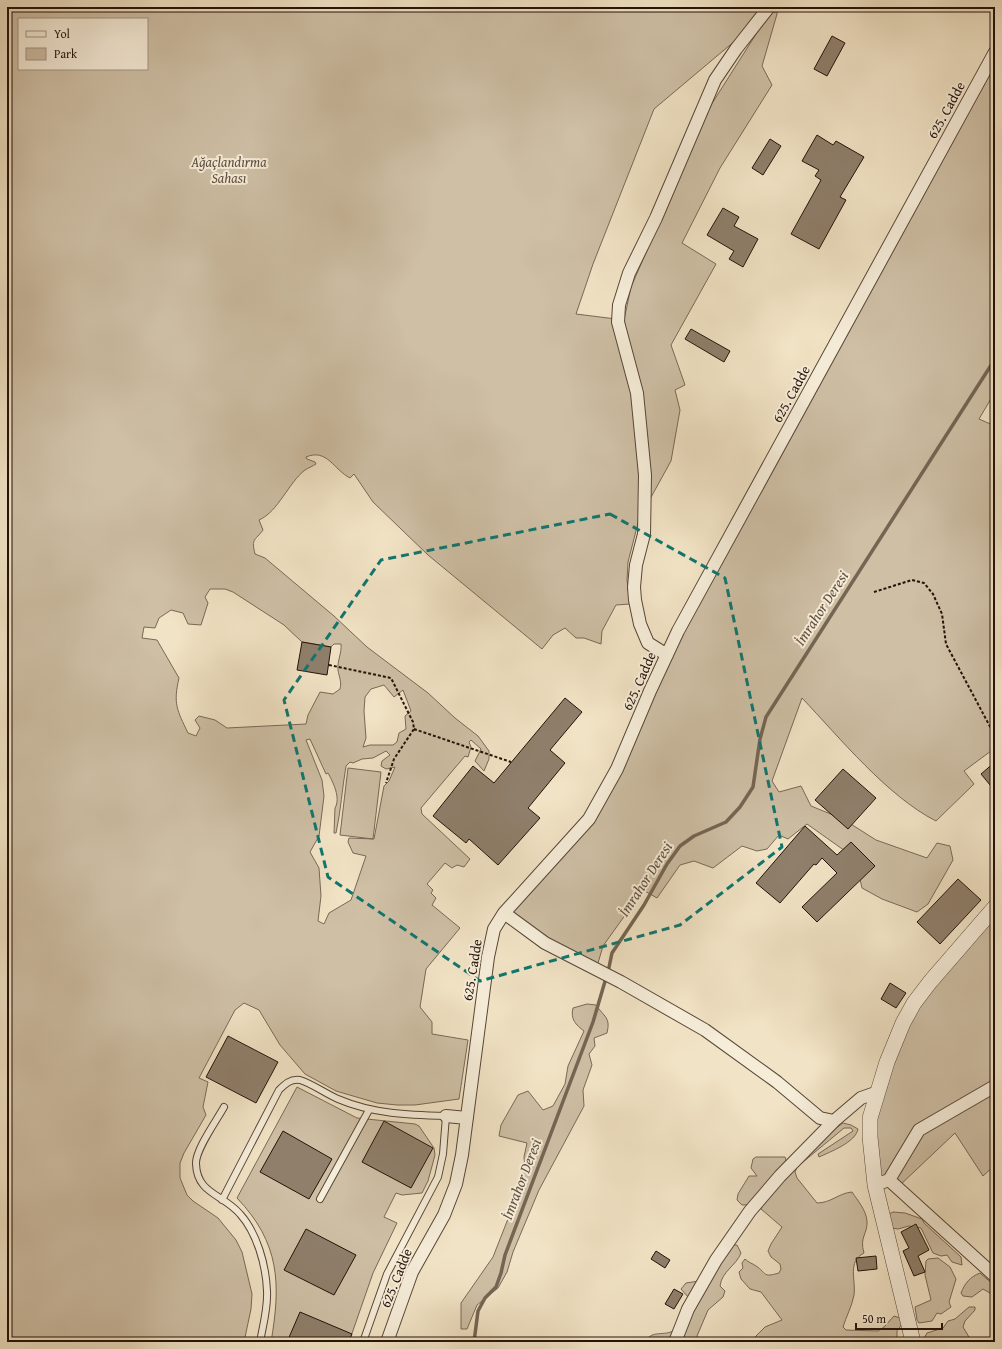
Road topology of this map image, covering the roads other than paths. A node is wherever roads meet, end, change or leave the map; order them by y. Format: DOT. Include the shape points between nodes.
graph roads {
  1 [pos="769,7"];
  2 [pos="995,52"];
  3 [pos="667,655"];
  4 [pos="995,907"];
  5 [pos="504,913"];
  6 [pos="995,1086"];
  7 [pos="878,1092"];
  8 [pos="224,1107"];
  9 [pos="369,1110"];
  10 [pos="446,1116"];
  11 [pos="467,1118"];
  12 [pos="834,1121"];
  13 [pos="889,1180"];
  14 [pos="875,1185"];
  15 [pos="222,1200"];
  16 [pos="320,1200"];
  17 [pos="995,1276"];
  18 [pos="260,1342"];
  19 [pos="362,1342"];
  20 [pos="387,1342"];
  21 [pos="675,1342"];
  22 [pos="913,1342"];
  1 -- 3 [label="street" via="736,49 716,80 656,218 629,273 619,305 618,322 637,393 645,475 644,534 636,565 635,600 640,624 648,643"];
  2 -- 3 [label="street, 625. Cadde"];
  3 -- 5 [label="street, 625. Cadde" via="617,769 589,818"];
  4 -- 7 [label="street" via="914,1003 903,1023"];
  5 -- 11 [label="street, 625. Cadde" via="494,929 488,957"];
  5 -- 12 [label="street" via="545,943 705,1030 777,1082 820,1118"];
  6 -- 13 [label="street" via="919,1130"];
  7 -- 12 [label="street" via="861,1098"];
  7 -- 14 [label="street" via="870,1125"];
  8 -- 15 [label="lane" via="195,1162 198,1177 204,1188"];
  9 -- 10 [label="lane"];
  9 -- 15 [label="lane" via="338,1099 299,1080 288,1082 279,1090"];
  9 -- 16 [label="lane"];
  10 -- 11 [label="street"];
  10 -- 19 [label="lane" via="438,1177 387,1274"];
  11 -- 20 [label="street, 625. Cadde" via="456,1184 444,1215 412,1272"];
  12 -- 21 [label="street" via="780,1176 746,1218 716,1260 688,1309"];
  13 -- 14 [label="street"];
  13 -- 17 [label="street"];
  14 -- 22 [label="street"];
  15 -- 18 [label="lane" via="240,1214 254,1236 263,1261 268,1291"];
}
